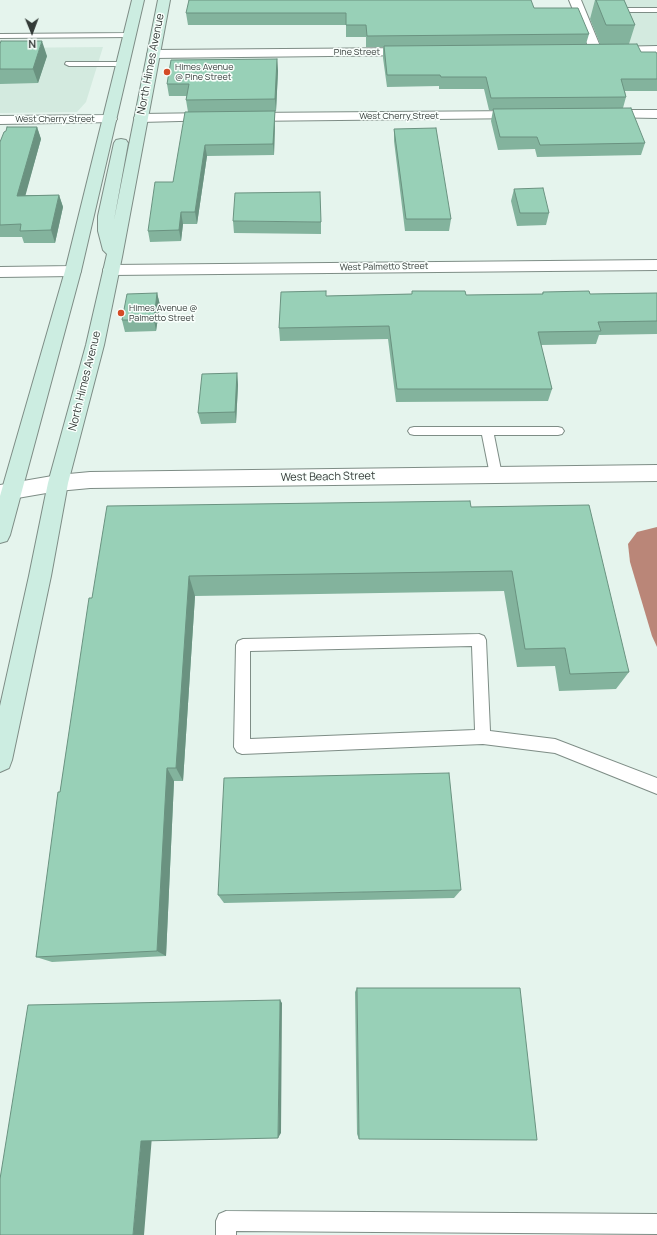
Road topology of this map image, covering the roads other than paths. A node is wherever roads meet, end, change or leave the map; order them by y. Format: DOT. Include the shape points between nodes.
graph roads {
  1 [pos="138,0"];
  2 [pos="164,0"];
  3 [pos="575,0"];
  4 [pos="619,10"];
  5 [pos="657,10"];
  6 [pos="129,35"];
  7 [pos="0,36"];
  8 [pos="657,50"];
  9 [pos="580,51"];
  10 [pos="596,51"];
  11 [pos="428,52"];
  12 [pos="153,54"];
  13 [pos="69,64"];
  14 [pos="123,64"];
  15 [pos="131,87"];
  16 [pos="130,109"];
  17 [pos="593,114"];
  18 [pos="657,114"];
  19 [pos="537,115"];
  20 [pos="141,118"];
  21 [pos="0,120"];
  22 [pos="119,124"];
  23 [pos="112,263"];
  24 [pos="657,265"];
  25 [pos="0,272"];
  26 [pos="73,272"];
  27 [pos="414,431"];
  28 [pos="487,431"];
  29 [pos="558,431"];
  30 [pos="657,473"];
  31 [pos="496,475"];
  32 [pos="58,483"];
  33 [pos="5,493"];
  34 [pos="0,535"];
  35 [pos="483,737"];
  36 [pos="0,760"];
  37 [pos="657,786"];
  38 [pos="657,1224"];
  39 [pos="226,1235"];
  1 -- 6 [label="street"];
  2 -- 12 [label="street, North Himes Avenue"];
  3 -- 10 [label="street"];
  4 -- 5 [label="lane"];
  6 -- 7 [label="lane"];
  6 -- 14 [label="street"];
  8 -- 10 [label="street"];
  9 -- 10 [label="street"];
  11 -- 12 [label="street, Pine Street"];
  12 -- 20 [label="street, North Himes Avenue"];
  13 -- 14 [label="lane"];
  14 -- 15 [label="street"];
  14 -- 22 [label="street"];
  16 -- 20 [label="street"];
  17 -- 18 [label="street"];
  19 -- 20 [label="street, West Cherry Street"];
  20 -- 23 [label="street, North Himes Avenue"];
  21 -- 22 [label="street, West Cherry Street"];
  22 -- 23 [label="street" via="106,216"];
  22 -- 26 [label="street"];
  23 -- 24 [label="street, West Palmetto Street"];
  23 -- 32 [label="street, North Himes Avenue" via="95,345"];
  25 -- 26 [label="street"];
  26 -- 33 [label="street"];
  27 -- 28 [label="lane"];
  28 -- 29 [label="lane"];
  28 -- 31 [label="lane"];
  30 -- 31 [label="street, West Beach Street"];
  31 -- 32 [label="street, West Beach Street" via="90,480"];
  32 -- 33 [label="street, West Beach Street"];
  32 -- 36 [label="street, North Himes Avenue"];
  33 -- 34 [label="street"];
  35 -- 35 [label="lane" via="479,640 243,645 242,747"];
  35 -- 37 [label="lane" via="555,746"];
  38 -- 39 [label="lane" via="226,1221"];
}
